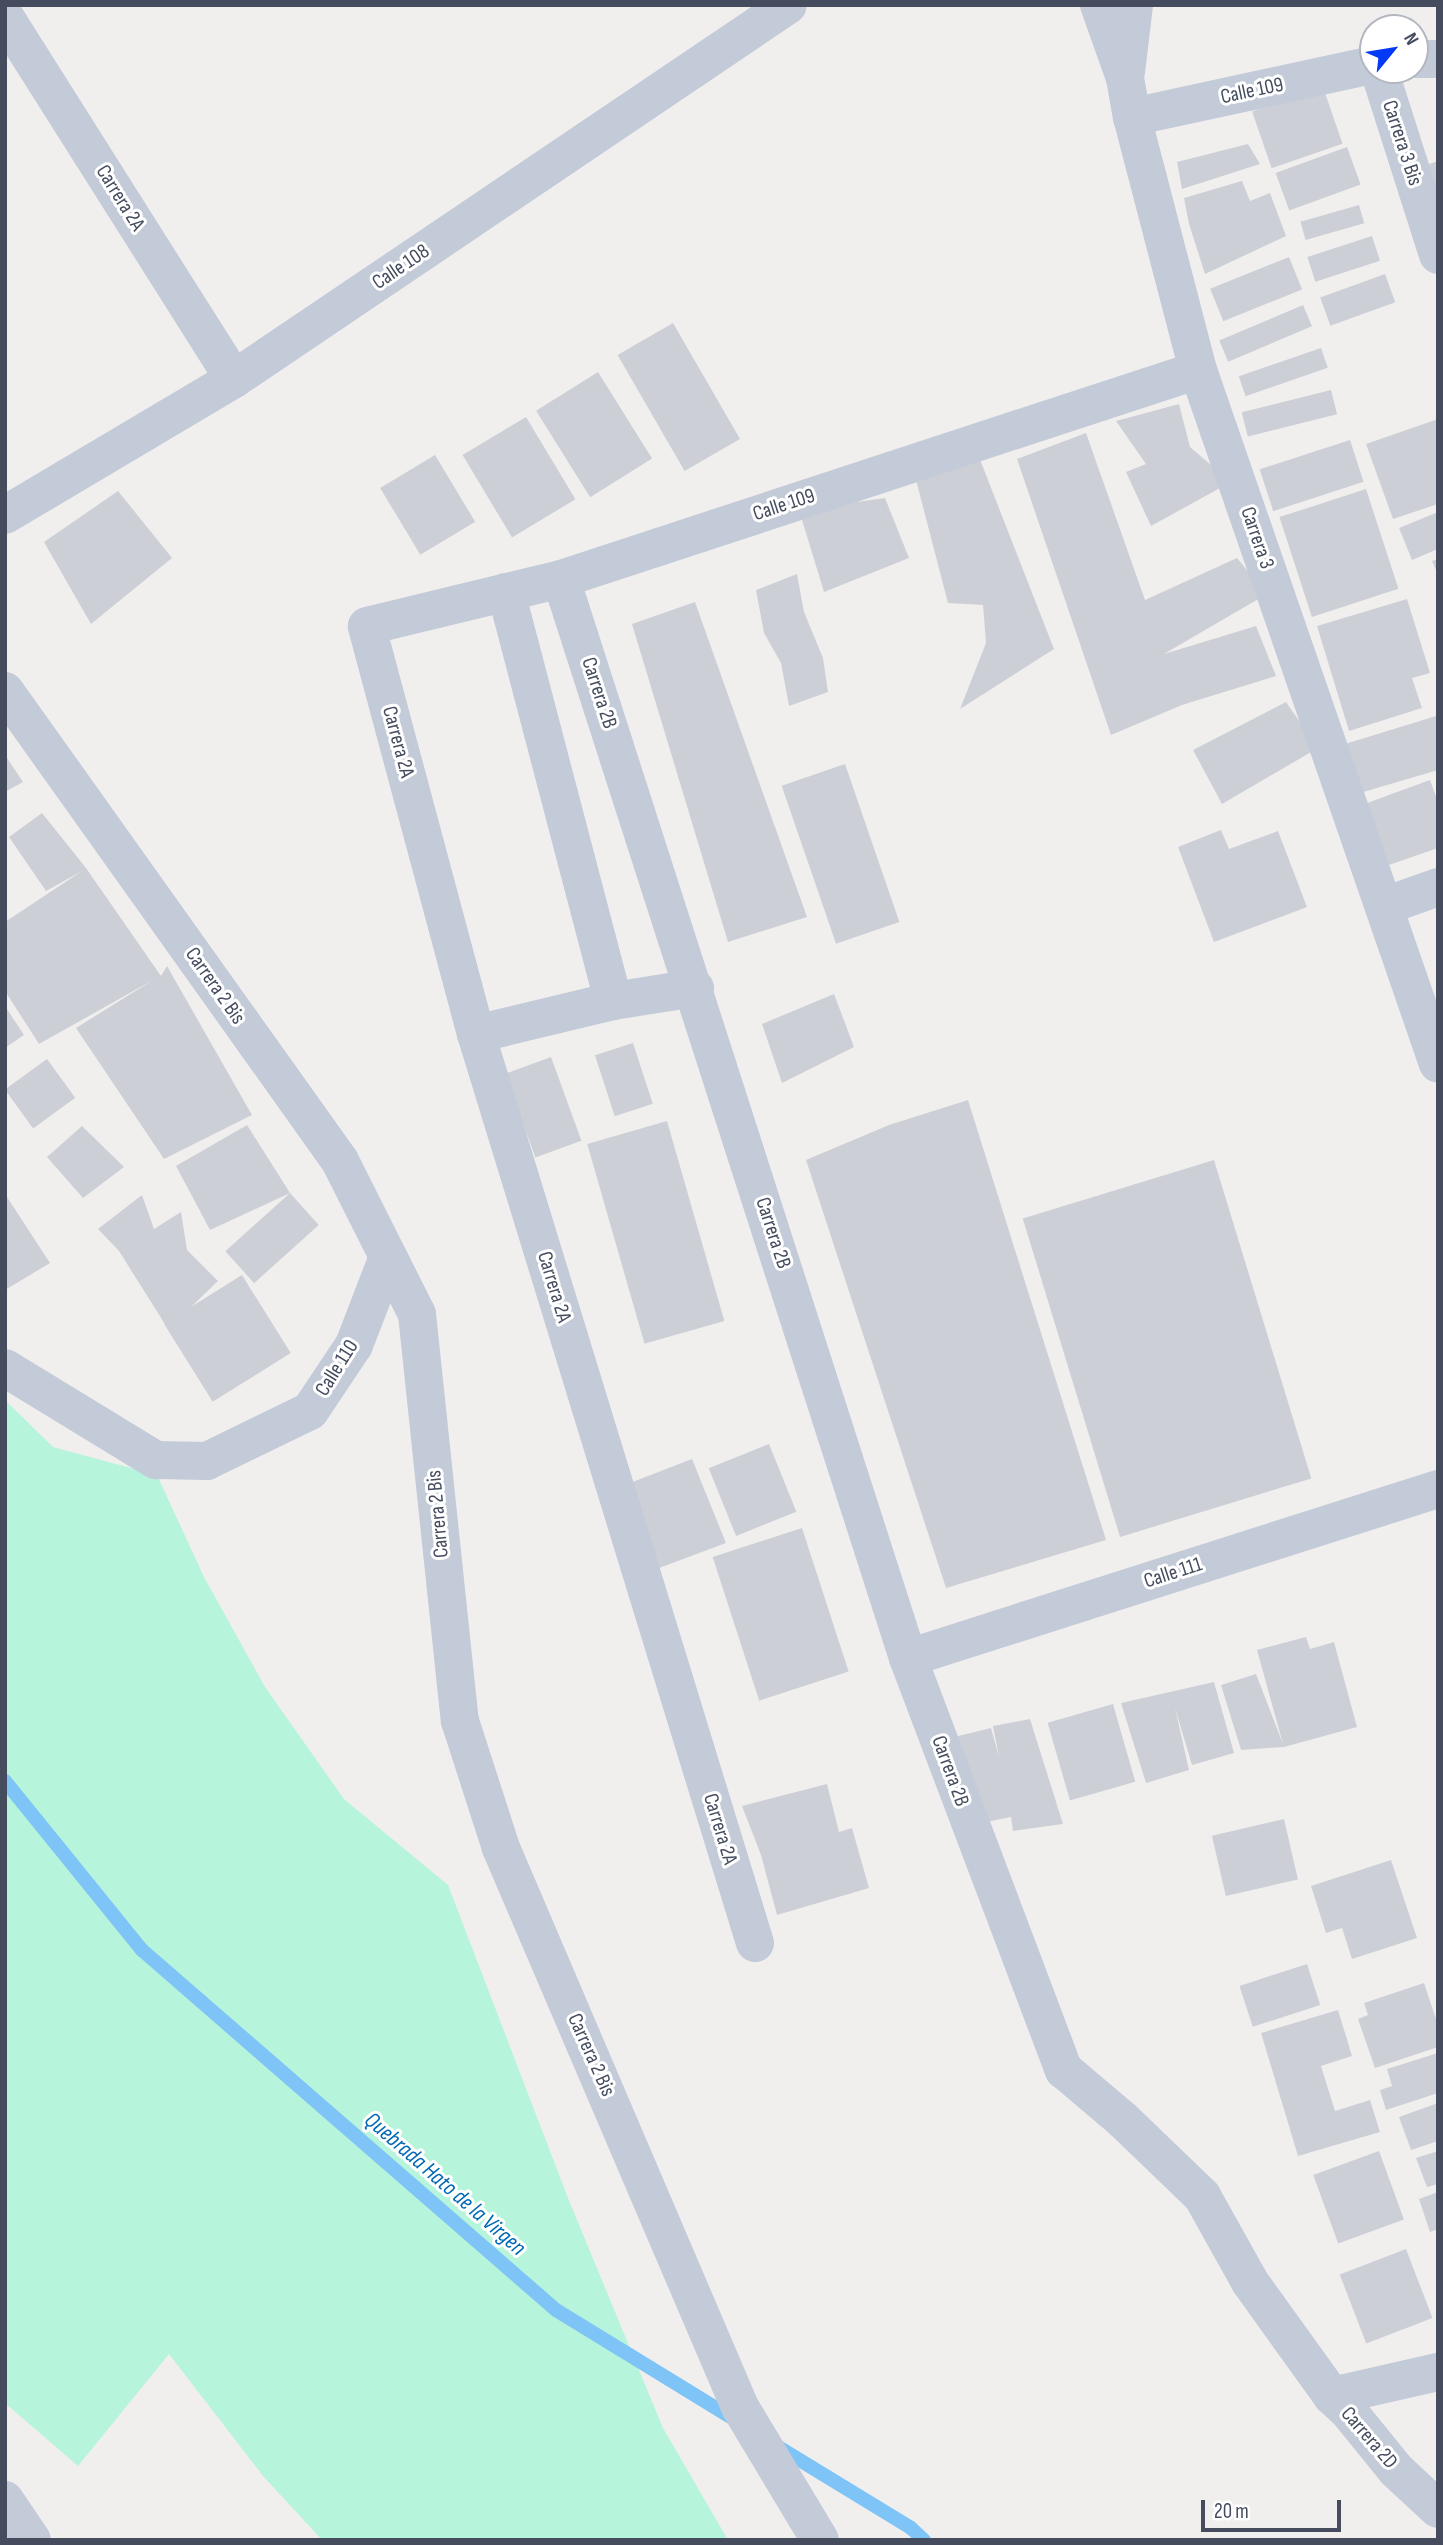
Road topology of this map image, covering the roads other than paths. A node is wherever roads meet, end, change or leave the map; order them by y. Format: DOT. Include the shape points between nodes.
graph roads {
  1 [pos="788,5"];
  2 [pos="1099,5"];
  3 [pos="1134,5"];
  4 [pos="5,17"];
  5 [pos="1359,68"];
  6 [pos="1125,78"];
  7 [pos="1383,84"];
  8 [pos="1132,117"];
  9 [pos="1438,255"];
  10 [pos="1198,370"];
  11 [pos="234,379"];
  12 [pos="5,515"];
  13 [pos="561,579"];
  14 [pos="506,592"];
  15 [pos="367,626"];
  16 [pos="5,691"];
  17 [pos="1438,887"];
  18 [pos="1385,906"];
  19 [pos="695,988"];
  20 [pos="613,1001"];
  21 [pos="477,1034"];
  22 [pos="1438,1064"];
  23 [pos="388,1257"];
  24 [pos="5,1368"];
  25 [pos="1438,1489"];
  26 [pos="908,1658"];
  27 [pos="755,1943"];
  28 [pos="1438,2372"];
  29 [pos="1332,2396"];
  30 [pos="5,2500"];
  31 [pos="1438,2509"];
  32 [pos="32,2540"];
  33 [pos="820,2540"];
  1 -- 11 [label="street, Calle 108"];
  2 -- 6 [label="street, Carrera 3"];
  3 -- 6 [label="street"];
  4 -- 11 [label="street, Carrera 2A"];
  5 -- 8 [label="street, Calle 109"];
  6 -- 8 [label="street, Carrera 3"];
  7 -- 9 [label="street, Carrera 3 Bis"];
  8 -- 10 [label="street, Carrera 3"];
  10 -- 13 [label="street, Calle 109"];
  10 -- 18 [label="street, Carrera 3"];
  11 -- 12 [label="street, Calle 108"];
  13 -- 14 [label="street, Calle 109"];
  13 -- 19 [label="street, Carrera 2B"];
  14 -- 15 [label="street, Calle 109"];
  14 -- 20 [label="street"];
  15 -- 21 [label="street, Carrera 2A"];
  16 -- 23 [label="street, Carrera 2 Bis" via="340,1161"];
  17 -- 18 [label="street"];
  18 -- 22 [label="street, Carrera 3"];
  19 -- 20 [label="street"];
  19 -- 26 [label="street, Carrera 2B"];
  20 -- 21 [label="street"];
  21 -- 27 [label="street, Carrera 2A"];
  23 -- 24 [label="street, Calle 110" via="354,1345 310,1411 207,1461 156,1460"];
  23 -- 33 [label="street, Carrera 2 Bis" via="417,1314 460,1721 500,1848 740,2407"];
  25 -- 26 [label="street, Calle 111"];
  26 -- 29 [label="street, Carrera 2B" via="1064,2070 1202,2196 1250,2283"];
  28 -- 29 [label="street"];
  29 -- 31 [label="street, Carrera 2D" via="1396,2470"];
  30 -- 32 [label="street"];
}
